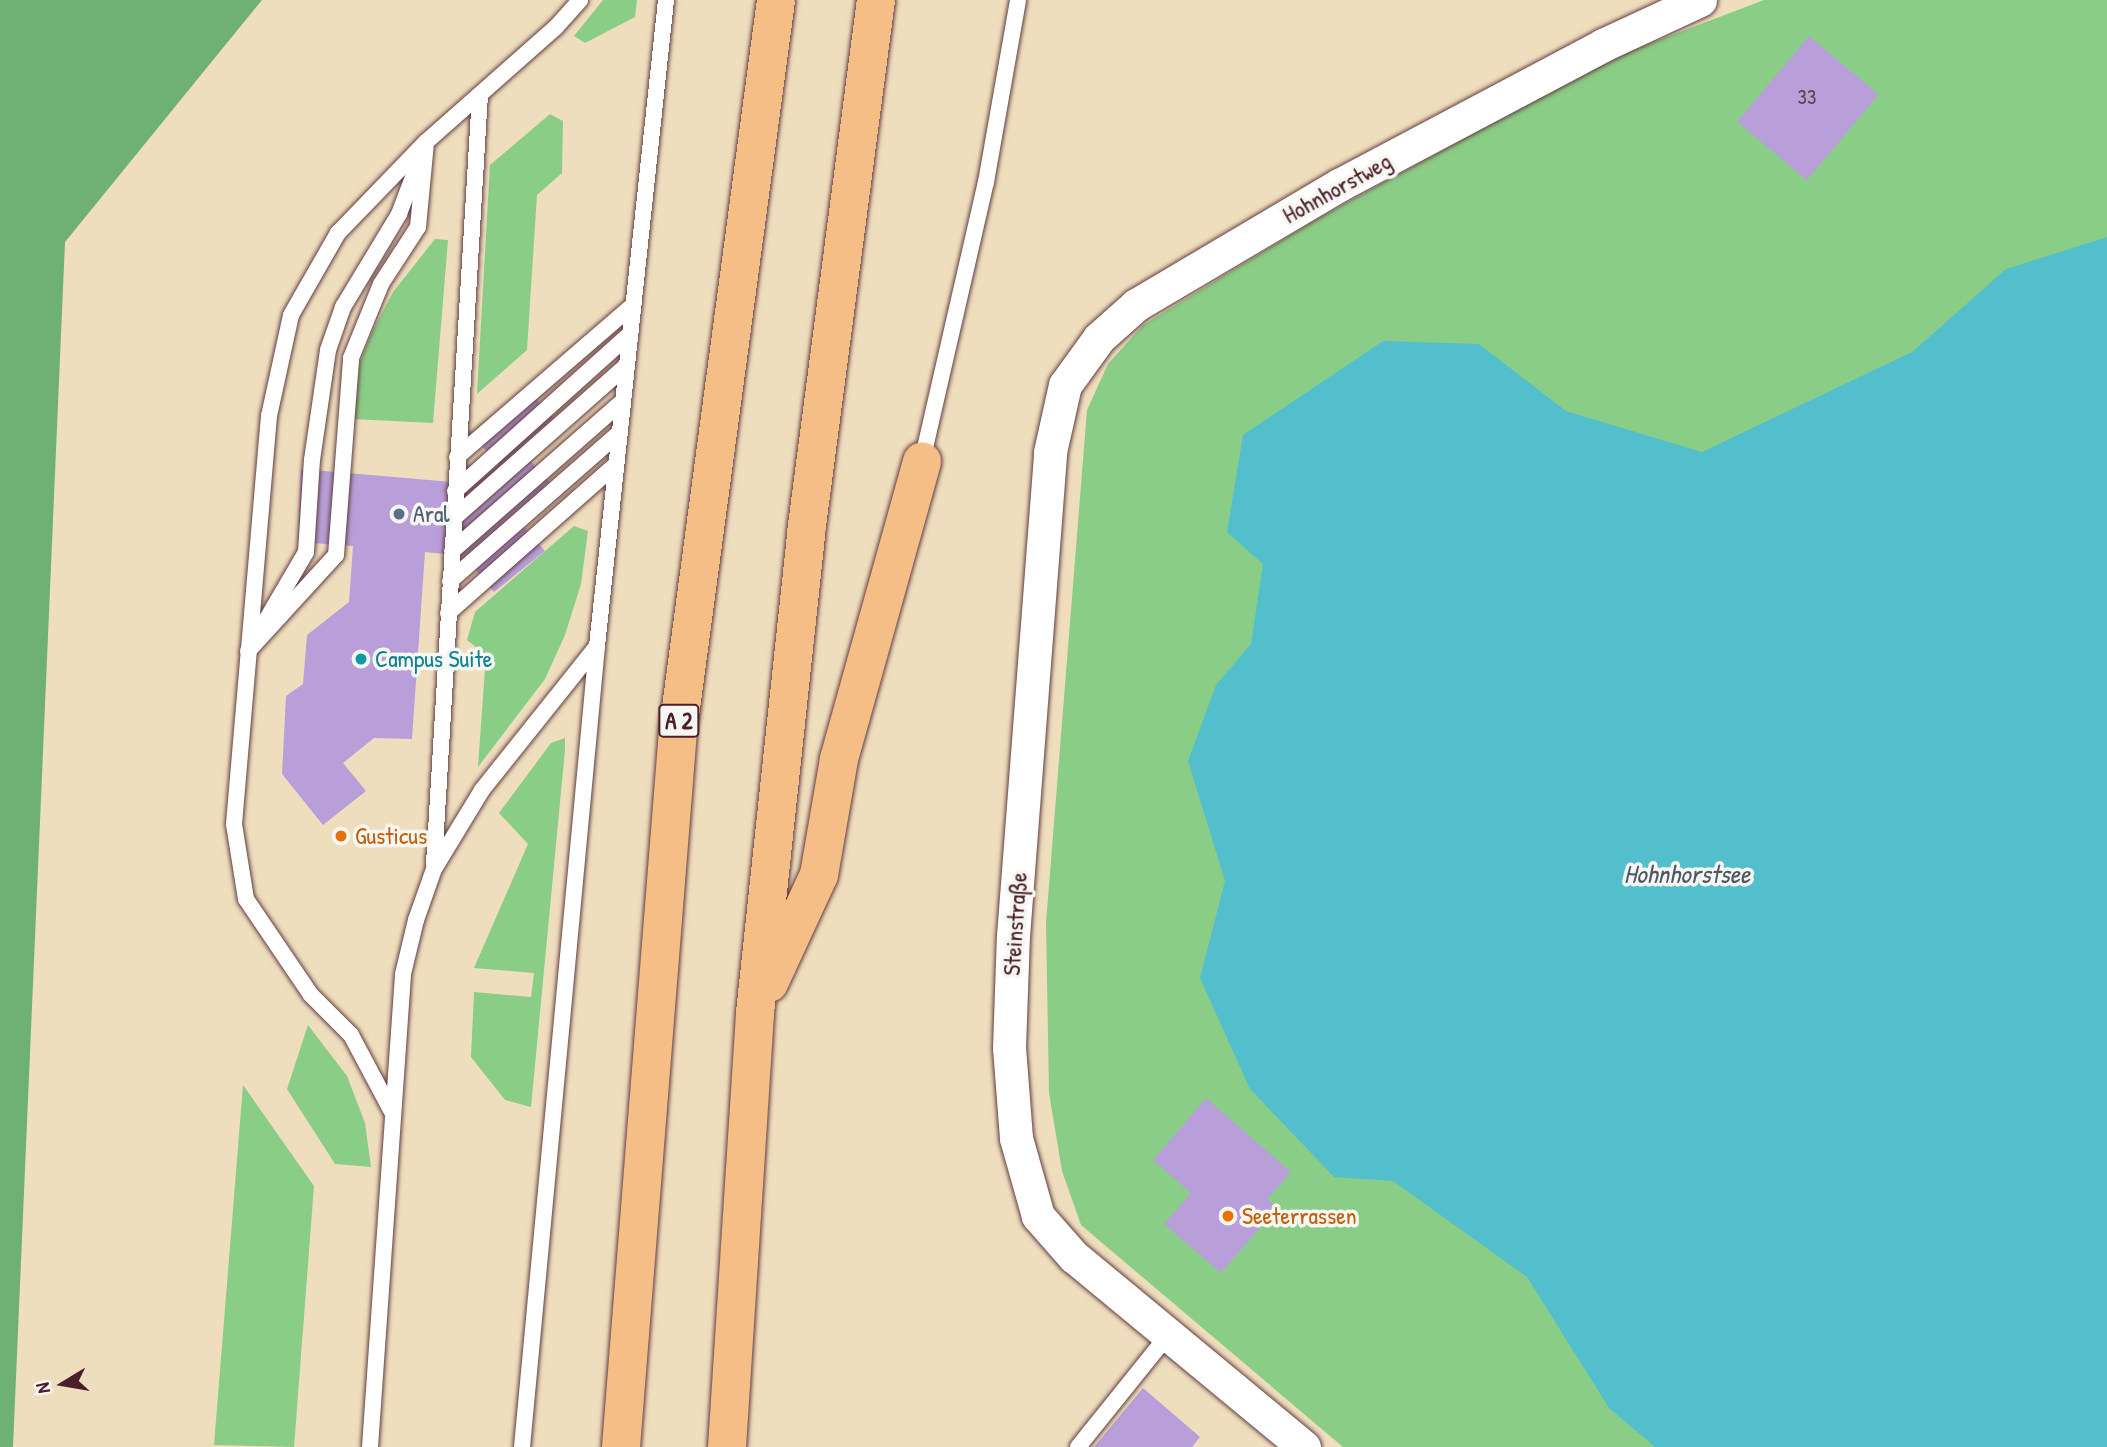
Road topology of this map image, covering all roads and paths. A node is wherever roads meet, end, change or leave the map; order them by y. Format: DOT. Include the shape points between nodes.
graph roads {
  1 [pos="580,0"];
  2 [pos="666,0"];
  3 [pos="776,0"];
  4 [pos="876,0"];
  5 [pos="1018,0"];
  6 [pos="1700,0"];
  7 [pos="480,95"];
  8 [pos="426,142"];
  9 [pos="633,305"];
  10 [pos="630,334"];
  11 [pos="627,365"];
  12 [pos="623,401"];
  13 [pos="619,433"];
  14 [pos="1050,452"];
  15 [pos="457,457"];
  16 [pos="922,461"];
  17 [pos="615,465"];
  18 [pos="455,491"];
  19 [pos="454,518"];
  20 [pos="452,551"];
  21 [pos="450,580"];
  22 [pos="448,613"];
  23 [pos="597,646"];
  24 [pos="248,651"];
  25 [pos="434,869"];
  26 [pos="755,1013"];
  27 [pos="392,1112"];
  28 [pos="1168,1335"];
  29 [pos="370,1447"];
  30 [pos="522,1447"];
  31 [pos="621,1447"];
  32 [pos="727,1447"];
  33 [pos="1078,1447"];
  34 [pos="1304,1447"];
  1 -- 7 [label="lane"];
  2 -- 9 [label="lane"];
  3 -- 31 [label="highway, A 2" via="678,730"];
  4 -- 26 [label="highway" via="806,533"];
  5 -- 16 [label="lane" via="986,182"];
  6 -- 14 [label="street, Hohnhorstweg" via="1603,45 1339,185 1136,305 1099,338 1065,385"];
  7 -- 8 [label="lane"];
  7 -- 15 [label="lane"];
  8 -- 24 [label="lane" via="399,214 343,307 328,350 318,403 306,552"];
  8 -- 24 [label="lane" via="338,233 291,315 269,416"];
  8 -- 24 [label="lane" via="418,227 381,284 351,358 336,555"];
  9 -- 10 [label="lane"];
  9 -- 15 [label="lane"];
  10 -- 11 [label="lane"];
  10 -- 18 [label="lane"];
  11 -- 12 [label="lane"];
  11 -- 19 [label="lane"];
  12 -- 13 [label="lane"];
  12 -- 20 [label="lane"];
  13 -- 17 [label="lane"];
  13 -- 21 [label="lane"];
  14 -- 28 [label="street, Steinstraße" via="1013,936 1009,1048 1016,1138 1038,1216 1074,1257"];
  15 -- 18 [label="lane"];
  16 -- 26 [label="highway" via="839,759 819,875"];
  17 -- 22 [label="lane"];
  17 -- 23 [label="lane"];
  18 -- 19 [label="lane"];
  19 -- 20 [label="lane"];
  20 -- 21 [label="lane"];
  21 -- 22 [label="lane"];
  22 -- 25 [label="lane"];
  23 -- 25 [label="lane" via="482,790"];
  23 -- 30 [label="lane"];
  24 -- 27 [label="lane" via="234,824 246,899 311,995 351,1035"];
  25 -- 27 [label="lane" via="403,974"];
  26 -- 32 [label="highway"];
  27 -- 29 [label="lane"];
  28 -- 33 [label="lane"];
  28 -- 34 [label="street, Steinstraße"];
}
